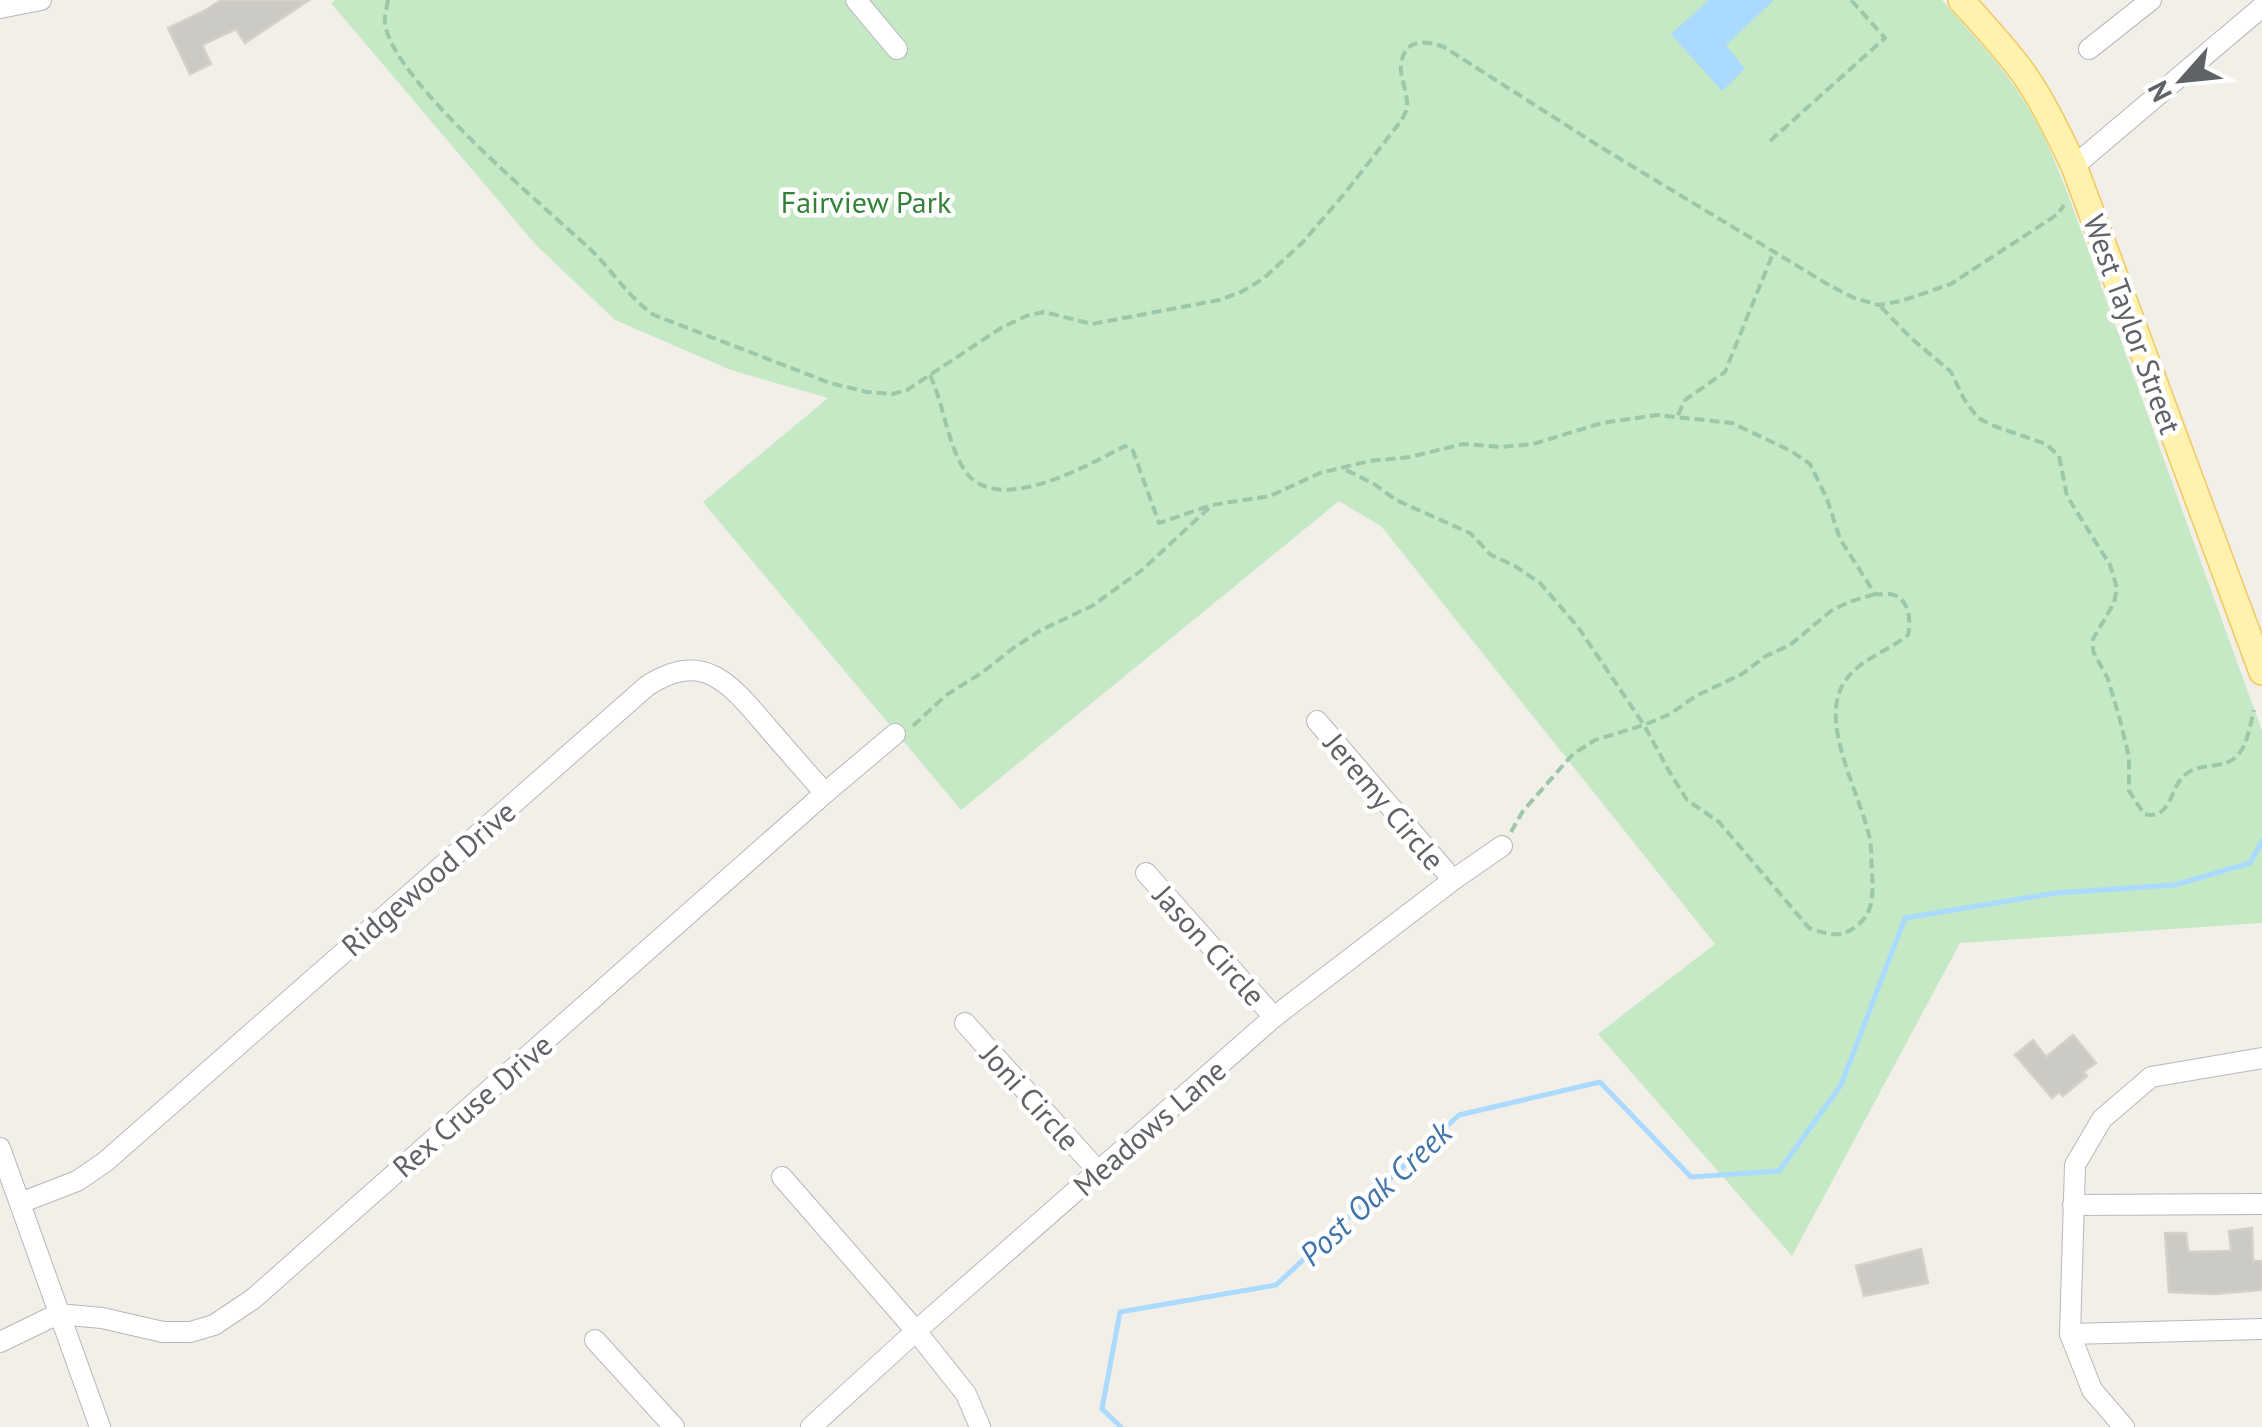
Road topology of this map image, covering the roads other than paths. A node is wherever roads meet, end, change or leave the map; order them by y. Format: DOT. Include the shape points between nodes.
graph roads {
  1 [pos="41,0"];
  2 [pos="856,0"];
  3 [pos="1962,0"];
  4 [pos="2152,0"];
  5 [pos="2262,7"];
  6 [pos="0,8"];
  7 [pos="896,49"];
  8 [pos="2088,49"];
  9 [pos="2074,166"];
  10 [pos="2262,672"];
  11 [pos="1318,721"];
  12 [pos="895,734"];
  13 [pos="825,794"];
  14 [pos="1502,846"];
  15 [pos="1146,872"];
  16 [pos="1453,880"];
  17 [pos="1274,1017"];
  18 [pos="964,1023"];
  19 [pos="2262,1058"];
  20 [pos="0,1148"];
  21 [pos="1098,1171"];
  22 [pos="782,1177"];
  23 [pos="20,1203"];
  24 [pos="2262,1204"];
  25 [pos="2073,1205"];
  26 [pos="58,1314"];
  27 [pos="2262,1330"];
  28 [pos="916,1331"];
  29 [pos="2070,1334"];
  30 [pos="595,1340"];
  31 [pos="0,1342"];
  32 [pos="100,1427"];
  33 [pos="674,1427"];
  34 [pos="811,1427"];
  35 [pos="980,1427"];
  36 [pos="2124,1427"];
  1 -- 6 [label="street"];
  2 -- 7 [label="street"];
  3 -- 9 [label="main road, West Taylor Street" via="2026,77"];
  4 -- 8 [label="street"];
  5 -- 9 [label="street"];
  9 -- 10 [label="main road, West Taylor Street"];
  11 -- 16 [label="street, Jeremy Circle"];
  12 -- 13 [label="street, Rex Cruse Drive"];
  13 -- 23 [label="street, Ridgewood Drive" via="730,684 702,671 661,677 104,1162 77,1182"];
  13 -- 26 [label="street, Rex Cruse Drive" via="253,1300 190,1332"];
  14 -- 16 [label="street, Meadows Lane"];
  15 -- 17 [label="street, Jason Circle"];
  16 -- 17 [label="street, Meadows Lane"];
  17 -- 21 [label="street, Meadows Lane"];
  18 -- 21 [label="street, Joni Circle"];
  19 -- 25 [label="street" via="2151,1076 2102,1119 2075,1164"];
  20 -- 23 [label="street"];
  21 -- 28 [label="street, Meadows Lane"];
  22 -- 28 [label="street"];
  23 -- 26 [label="street"];
  24 -- 25 [label="street"];
  25 -- 29 [label="street"];
  26 -- 31 [label="street"];
  26 -- 32 [label="street"];
  27 -- 29 [label="street"];
  28 -- 34 [label="street, Meadows Lane"];
  28 -- 35 [label="street" via="966,1394"];
  29 -- 36 [label="street" via="2092,1390"];
  30 -- 33 [label="street"];
}
